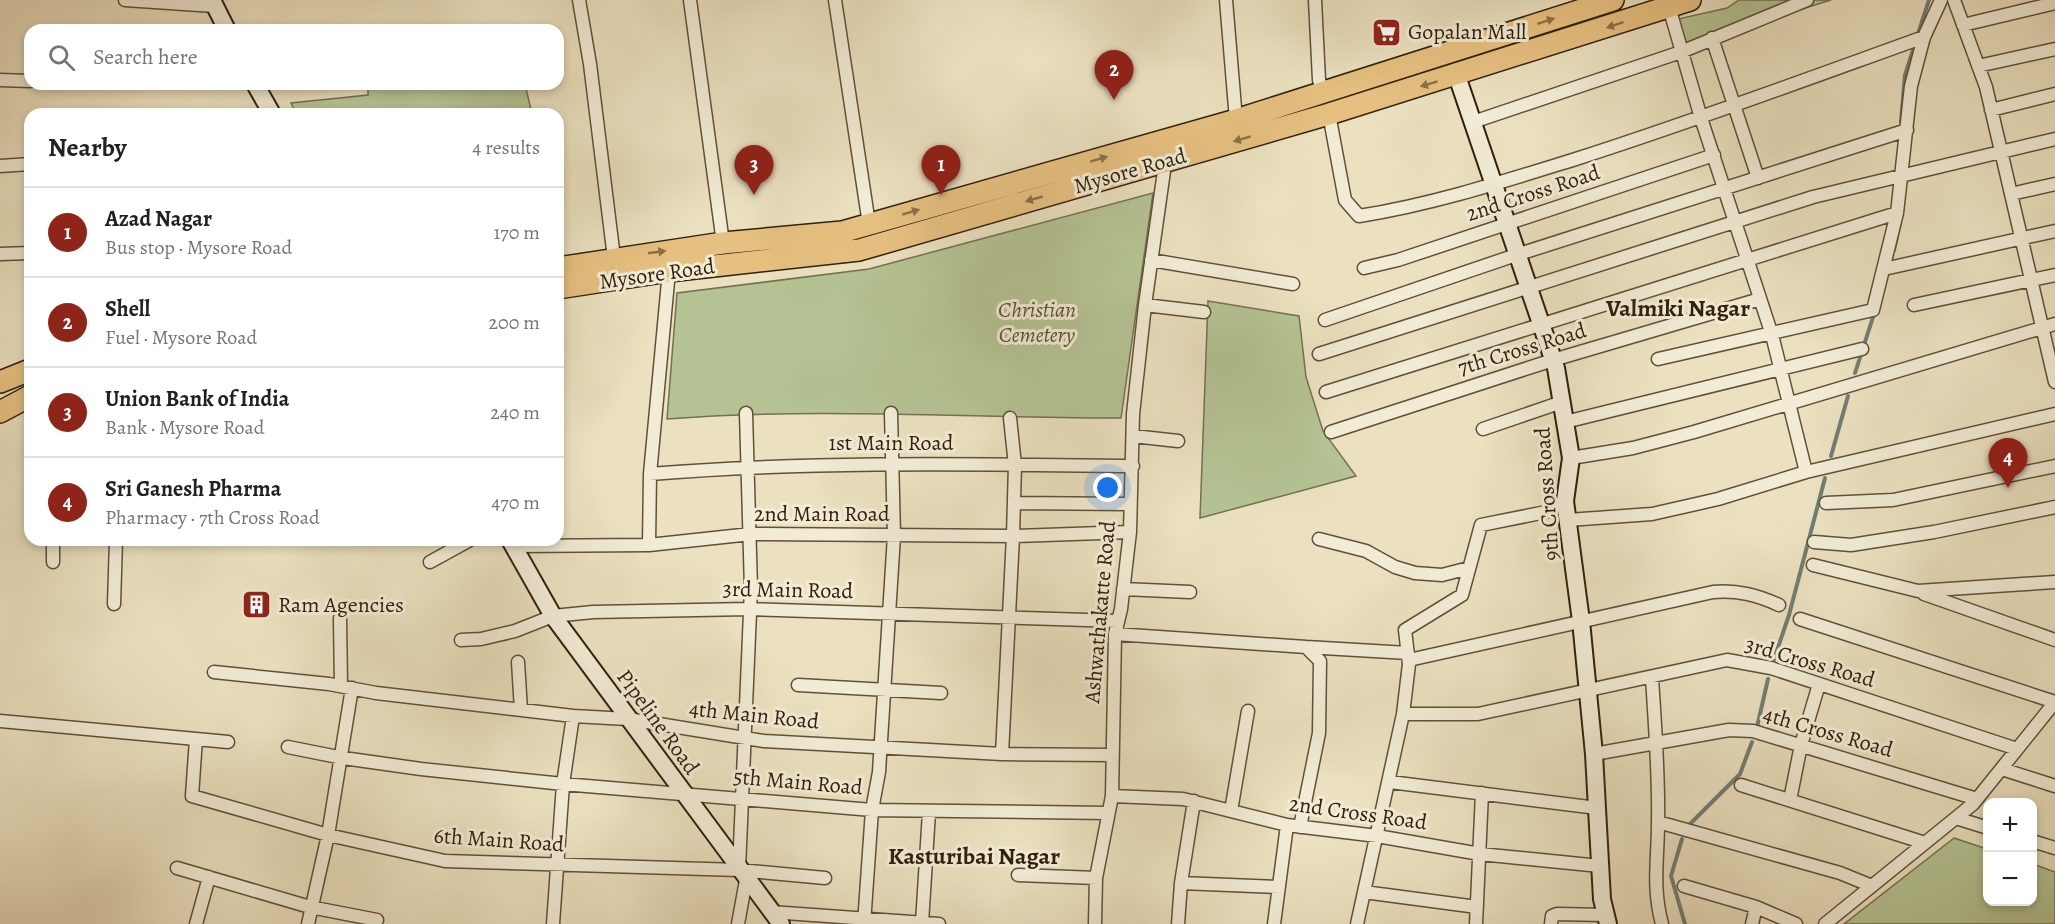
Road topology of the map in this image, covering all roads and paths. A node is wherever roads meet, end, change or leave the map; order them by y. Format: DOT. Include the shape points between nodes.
graph roads {
  1 [pos="125,0"];
  2 [pos="579,0"];
  3 [pos="690,0"];
  4 [pos="835,0"];
  5 [pos="1226,0"];
  6 [pos="1315,0"];
  7 [pos="1612,0"];
  8 [pos="1690,0"];
  9 [pos="1807,0"];
  10 [pos="1941,0"];
  11 [pos="1954,0"];
  12 [pos="213,3"];
  13 [pos="2055,3"];
  14 [pos="1669,8"];
  15 [pos="223,24"];
  16 [pos="1963,25"];
  17 [pos="1924,37"];
  18 [pos="1712,38"];
  19 [pos="2055,49"];
  20 [pos="1681,52"];
  21 [pos="1978,66"];
  22 [pos="1457,76"];
  23 [pos="0,80"];
  24 [pos="24,81"];
  25 [pos="258,90"];
  26 [pos="1323,92"];
  27 [pos="2055,94"];
  28 [pos="1733,106"];
  29 [pos="269,108"];
  30 [pos="1991,110"];
  31 [pos="1329,114"];
  32 [pos="1701,118"];
  33 [pos="1236,120"];
  34 [pos="1473,122"];
  35 [pos="1904,131"];
  36 [pos="2055,139"];
  37 [pos="1167,150"];
  38 [pos="2001,152"];
  39 [pos="1714,155"];
  40 [pos="24,164"];
  41 [pos="0,166"];
  42 [pos="1902,176"];
  43 [pos="1758,178"];
  44 [pos="2055,184"];
  45 [pos="1495,185"];
  46 [pos="1726,189"];
  47 [pos="2011,194"];
  48 [pos="1897,213"];
  49 [pos="869,224"];
  50 [pos="1507,224"];
  51 [pos="1735,224"];
  52 [pos="2055,231"];
  53 [pos="2021,238"];
  54 [pos="723,243"];
  55 [pos="24,253"];
  56 [pos="0,254"];
  57 [pos="1516,255"];
  58 [pos="614,258"];
  59 [pos="1151,260"];
  60 [pos="1749,260"];
  61 [pos="564,267"];
  62 [pos="1364,268"];
  63 [pos="1884,268"];
  64 [pos="669,271"];
  65 [pos="2055,275"];
  66 [pos="2031,280"];
  67 [pos="1293,284"];
  68 [pos="564,287"];
  69 [pos="1528,289"];
  70 [pos="1760,299"];
  71 [pos="1145,305"];
  72 [pos="1914,305"];
  73 [pos="1203,312"];
  74 [pos="1325,320"];
  75 [pos="1541,323"];
  76 [pos="2055,324"];
  77 [pos="2042,327"];
  78 [pos="1772,335"];
  79 [pos="1862,349"];
  80 [pos="1319,354"];
  81 [pos="1658,359"];
  82 [pos="1553,360"];
  83 [pos="2053,365"];
  84 [pos="1781,370"];
  85 [pos="24,372"];
  86 [pos="0,382"];
  87 [pos="2055,382"];
  88 [pos="1326,392"];
  89 [pos="24,399"];
  90 [pos="1562,402"];
  91 [pos="1788,405"];
  92 [pos="0,412"];
  93 [pos="746,413"];
  94 [pos="891,414"];
  95 [pos="2055,414"];
  96 [pos="1010,418"];
  97 [pos="1565,422"];
  98 [pos="1483,429"];
  99 [pos="1332,432"];
  100 [pos="1133,436"];
  101 [pos="1178,441"];
  102 [pos="1571,458"];
  103 [pos="893,462"];
  104 [pos="1015,465"];
  105 [pos="748,466"];
  106 [pos="1133,466"];
  107 [pos="2055,466"];
  108 [pos="1806,472"];
  109 [pos="650,474"];
  110 [pos="1565,501"];
  111 [pos="1014,503"];
  112 [pos="1826,503"];
  113 [pos="1129,504"];
  114 [pos="2055,507"];
  115 [pos="1568,520"];
  116 [pos="1130,532"];
  117 [pos="751,534"];
  118 [pos="894,536"];
  119 [pos="1013,536"];
  120 [pos="1318,539"];
  121 [pos="1814,542"];
  122 [pos="564,544"];
  123 [pos="649,545"];
  124 [pos="53,546"];
  125 [pos="116,546"];
  126 [pos="459,546"];
  127 [pos="514,546"];
  128 [pos="53,562"];
  129 [pos="429,562"];
  130 [pos="1813,565"];
  131 [pos="1469,568"];
  132 [pos="2055,582"];
  133 [pos="1123,589"];
  134 [pos="1918,591"];
  135 [pos="1190,592"];
  136 [pos="114,604"];
  137 [pos="1779,605"];
  138 [pos="748,609"];
  139 [pos="889,612"];
  140 [pos="1007,615"];
  141 [pos="553,616"];
  142 [pos="340,618"];
  143 [pos="1800,619"];
  144 [pos="1118,621"];
  145 [pos="1581,621"];
  146 [pos="1114,634"];
  147 [pos="461,640"];
  148 [pos="2055,640"];
  149 [pos="1306,647"];
  150 [pos="1408,656"];
  151 [pos="518,662"];
  152 [pos="214,672"];
  153 [pos="1652,678"];
  154 [pos="1819,684"];
  155 [pos="798,685"];
  156 [pos="346,687"];
  157 [pos="883,690"];
  158 [pos="1588,691"];
  159 [pos="940,693"];
  160 [pos="2055,702"];
  161 [pos="521,710"];
  162 [pos="1248,711"];
  163 [pos="1403,714"];
  164 [pos="573,716"];
  165 [pos="628,719"];
  166 [pos="0,721"];
  167 [pos="744,738"];
  168 [pos="196,739"];
  169 [pos="228,742"];
  170 [pos="1657,743"];
  171 [pos="1801,745"];
  172 [pos="879,746"];
  173 [pos="288,747"];
  174 [pos="2017,749"];
  175 [pos="1002,754"];
  176 [pos="1593,754"];
  177 [pos="1112,755"];
  178 [pos="343,758"];
  179 [pos="2002,769"];
  180 [pos="1390,782"];
  181 [pos="563,784"];
  182 [pos="1742,784"];
  183 [pos="2055,786"];
  184 [pos="682,792"];
  185 [pos="1482,793"];
  186 [pos="1112,796"];
  187 [pos="742,797"];
  188 [pos="1977,799"];
  189 [pos="1790,800"];
  190 [pos="1194,801"];
  191 [pos="1597,808"];
  192 [pos="872,810"];
  193 [pos="1231,811"];
  194 [pos="929,812"];
  195 [pos="1108,813"];
  196 [pos="1956,818"];
  197 [pos="1658,822"];
  198 [pos="1287,825"];
  199 [pos="1983,826"];
  200 [pos="1300,827"];
  201 [pos="328,835"];
  202 [pos="1377,836"];
  203 [pos="1925,843"];
  204 [pos="2037,843"];
  205 [pos="2055,848"];
  206 [pos="1480,854"];
  207 [pos="558,866"];
  208 [pos="1600,866"];
  209 [pos="177,868"];
  210 [pos="742,875"];
  211 [pos="1018,875"];
  212 [pos="208,877"];
  213 [pos="825,878"];
  214 [pos="1096,878"];
  215 [pos="1181,883"];
  216 [pos="1684,886"];
  217 [pos="1872,886"];
  218 [pos="1279,887"];
  219 [pos="1364,891"];
  220 [pos="310,907"];
  221 [pos="1477,907"];
  222 [pos="1756,907"];
  223 [pos="776,918"];
  224 [pos="1607,919"];
  225 [pos="377,920"];
  226 [pos="865,922"];
  227 [pos="922,923"];
  228 [pos="196,924"];
  229 [pos="308,924"];
  230 [pos="553,924"];
  231 [pos="738,924"];
  232 [pos="939,924"];
  233 [pos="1095,924"];
  234 [pos="1178,924"];
  235 [pos="1274,924"];
  236 [pos="1357,924"];
  237 [pos="1476,924"];
  238 [pos="1551,924"];
  239 [pos="1662,924"];
  240 [pos="1752,924"];
  241 [pos="1796,924"];
  242 [pos="1826,924"];
  1 -- 12 [label="street"];
  2 -- 58 [label="street"];
  3 -- 54 [label="street"];
  4 -- 49 [label="street"];
  5 -- 33 [label="street"];
  6 -- 26 [label="street"];
  26 -- 7 [label="highway, Mysore Road, one-way"];
  8 -- 14 [label="highway, Mysore Road"];
  9 -- 18 [label="street"];
  10 -- 17 [label="street"];
  11 -- 16 [label="street"];
  12 -- 15 [label="street"];
  13 -- 16 [label="street"];
  14 -- 20 [label="street"];
  14 -- 22 [label="highway, Mysore Road, one-way"];
  16 -- 21 [label="street"];
  17 -- 28 [label="street"];
  17 -- 35 [label="street"];
  18 -- 20 [label="street"];
  18 -- 28 [label="street"];
  19 -- 21 [label="street"];
  20 -- 32 [label="street"];
  20 -- 34 [label="street"];
  21 -- 30 [label="street"];
  22 -- 31 [label="highway, Mysore Road, one-way"];
  22 -- 34 [label="street, 9th Cross Road"];
  23 -- 24 [label="street"];
  25 -- 29 [label="street"];
  26 -- 33 [label="highway, Mysore Road"];
  27 -- 30 [label="street"];
  28 -- 32 [label="street"];
  28 -- 43 [label="street"];
  30 -- 38 [label="street"];
  31 -- 37 [label="highway, Mysore Road, one-way"];
  31 -- 45 [label="street" via="1345,200 1359,216 1405,209"];
  32 -- 39 [label="street"];
  32 -- 45 [label="street"];
  33 -- 37 [label="highway, Mysore Road"];
  34 -- 45 [label="street, 9th Cross Road"];
  35 -- 42 [label="street"];
  35 -- 43 [label="street"];
  36 -- 38 [label="street"];
  49 -- 37 [label="highway, Mysore Road, one-way"];
  37 -- 59 [label="street, Ashwathakatte Road"];
  37 -- 64 [label="highway, Mysore Road, one-way" via="859,250"];
  38 -- 42 [label="street"];
  38 -- 47 [label="street"];
  39 -- 46 [label="street"];
  39 -- 50 [label="street, 2nd Cross Road"];
  40 -- 41 [label="street"];
  42 -- 48 [label="street"];
  42 -- 51 [label="street" via="1813,197"];
  43 -- 46 [label="street"];
  44 -- 47 [label="street"];
  45 -- 50 [label="street, 9th Cross Road"];
  46 -- 51 [label="street"];
  46 -- 57 [label="street"];
  47 -- 53 [label="street"];
  48 -- 60 [label="street"];
  48 -- 63 [label="street"];
  49 -- 54 [label="highway, Mysore Road" via="842,232"];
  50 -- 57 [label="street, 9th Cross Road"];
  50 -- 62 [label="street, 2nd Cross Road"];
  51 -- 60 [label="street"];
  51 -- 69 [label="street"];
  52 -- 53 [label="street"];
  53 -- 63 [label="street"];
  53 -- 66 [label="street"];
  58 -- 54 [label="highway, Mysore Road, one-way"];
  55 -- 56 [label="street"];
  57 -- 69 [label="street, 9th Cross Road"];
  57 -- 74 [label="street"];
  58 -- 61 [label="highway, Mysore Road"];
  59 -- 67 [label="street"];
  59 -- 71 [label="street, Ashwathakatte Road"];
  60 -- 70 [label="street"];
  60 -- 75 [label="street"];
  63 -- 78 [label="street" via="1873,310"];
  64 -- 68 [label="highway, Mysore Road"];
  64 -- 109 [label="street"];
  65 -- 66 [label="street"];
  66 -- 72 [label="street"];
  66 -- 77 [label="street"];
  69 -- 75 [label="street, 9th Cross Road"];
  69 -- 80 [label="street"];
  70 -- 78 [label="street"];
  70 -- 82 [label="street, 7th Cross Road"];
  71 -- 73 [label="street"];
  71 -- 100 [label="street, Ashwathakatte Road"];
  75 -- 82 [label="street, 9th Cross Road"];
  75 -- 88 [label="street"];
  76 -- 77 [label="street"];
  77 -- 83 [label="street"];
  77 -- 91 [label="street"];
  78 -- 81 [label="street"];
  78 -- 84 [label="street"];
  79 -- 84 [label="street"];
  82 -- 90 [label="street, 9th Cross Road"];
  82 -- 99 [label="street, 7th Cross Road"];
  83 -- 87 [label="street"];
  84 -- 91 [label="street"];
  84 -- 97 [label="street"];
  85 -- 86 [label="highway"];
  89 -- 92 [label="highway"];
  90 -- 97 [label="street, 9th Cross Road"];
  90 -- 98 [label="street"];
  91 -- 102 [label="street" via="1633,448"];
  91 -- 108 [label="street"];
  93 -- 105 [label="street"];
  94 -- 103 [label="street"];
  95 -- 108 [label="street"];
  96 -- 104 [label="street"];
  97 -- 102 [label="street, 9th Cross Road"];
  100 -- 101 [label="street"];
  100 -- 106 [label="street, Ashwathakatte Road"];
  102 -- 110 [label="street, 9th Cross Road"];
  103 -- 104 [label="street, 1st Main Road"];
  103 -- 105 [label="street, 1st Main Road"];
  103 -- 118 [label="street"];
  104 -- 106 [label="street, 1st Main Road"];
  104 -- 111 [label="street"];
  105 -- 109 [label="street, 1st Main Road"];
  105 -- 117 [label="street"];
  106 -- 113 [label="street, Ashwathakatte Road"];
  107 -- 112 [label="street" via="1893,500"];
  108 -- 115 [label="street" via="1652,514"];
  109 -- 123 [label="street"];
  110 -- 115 [label="street, 9th Cross Road"];
  110 -- 131 [label="street" via="1546,512 1481,525"];
  111 -- 113 [label="street"];
  111 -- 119 [label="street"];
  113 -- 116 [label="street, Ashwathakatte Road"];
  114 -- 121 [label="street" via="1861,544"];
  115 -- 145 [label="street, 9th Cross Road"];
  116 -- 119 [label="street, 2nd Main Road"];
  116 -- 133 [label="street, Ashwathakatte Road"];
  117 -- 118 [label="street, 2nd Main Road"];
  117 -- 123 [label="street, 2nd Main Road"];
  117 -- 138 [label="street"];
  118 -- 119 [label="street, 2nd Main Road"];
  118 -- 139 [label="street"];
  119 -- 140 [label="street"];
  120 -- 131 [label="street" via="1366,551 1415,573 1442,575"];
  122 -- 123 [label="street, 2nd Main Road"];
  124 -- 128 [label="street"];
  125 -- 136 [label="street"];
  126 -- 129 [label="street"];
  127 -- 141 [label="street, Pipeline Road"];
  130 -- 134 [label="street"];
  131 -- 150 [label="street" via="1462,595 1405,630"];
  132 -- 134 [label="street"];
  133 -- 135 [label="street"];
  133 -- 144 [label="street, Ashwathakatte Road"];
  134 -- 148 [label="street"];
  137 -- 145 [label="street" via="1754,594 1713,592"];
  138 -- 139 [label="street, 3rd Main Road"];
  138 -- 141 [label="street, 3rd Main Road"];
  138 -- 167 [label="street"];
  139 -- 140 [label="street, 3rd Main Road"];
  139 -- 157 [label="street"];
  140 -- 144 [label="street, 3rd Main Road"];
  140 -- 175 [label="street"];
  141 -- 147 [label="street, 3rd Main Road" via="515,631"];
  141 -- 165 [label="street, Pipeline Road"];
  142 -- 156 [label="street"];
  143 -- 160 [label="street"];
  144 -- 146 [label="street, Ashwathakatte Road"];
  145 -- 150 [label="street"];
  145 -- 158 [label="street, 9th Cross Road"];
  146 -- 149 [label="street"];
  146 -- 177 [label="street, Ashwathakatte Road"];
  149 -- 150 [label="street"];
  149 -- 200 [label="street" via="1320,661 1319,733"];
  150 -- 163 [label="street"];
  151 -- 161 [label="street"];
  152 -- 156 [label="street, 4th Main Road"];
  153 -- 154 [label="street, 3rd Cross Road" via="1727,660 1771,668"];
  153 -- 158 [label="street, 3rd Cross Road"];
  153 -- 170 [label="street"];
  154 -- 171 [label="street"];
  154 -- 174 [label="street, 3rd Cross Road"];
  155 -- 157 [label="street"];
  156 -- 161 [label="street, 4th Main Road"];
  156 -- 178 [label="street"];
  157 -- 159 [label="street"];
  157 -- 172 [label="street"];
  158 -- 163 [label="street, 3rd Cross Road" via="1478,714"];
  158 -- 176 [label="street, 9th Cross Road"];
  160 -- 174 [label="street"];
  161 -- 164 [label="street, 4th Main Road"];
  162 -- 193 [label="street"];
  163 -- 180 [label="street"];
  164 -- 165 [label="street, 4th Main Road"];
  164 -- 181 [label="street"];
  165 -- 167 [label="street, 4th Main Road"];
  165 -- 184 [label="street, Pipeline Road"];
  166 -- 168 [label="street"];
  167 -- 172 [label="street, 4th Main Road"];
  167 -- 187 [label="street"];
  168 -- 169 [label="street"];
  168 -- 201 [label="street, 6th Main Road" via="192,796"];
  170 -- 171 [label="street, 4th Cross Road" via="1729,730 1753,731"];
  170 -- 176 [label="street, 4th Cross Road"];
  170 -- 197 [label="street"];
  171 -- 188 [label="street, 4th Cross Road"];
  171 -- 189 [label="street"];
  172 -- 175 [label="street, 4th Main Road"];
  172 -- 192 [label="street"];
  173 -- 178 [label="street, 5th Main Road"];
  174 -- 179 [label="street"];
  175 -- 177 [label="street, 4th Main Road"];
  176 -- 191 [label="street, 9th Cross Road"];
  177 -- 186 [label="street, Ashwathakatte Road"];
  178 -- 181 [label="street, 5th Main Road"];
  178 -- 201 [label="street"];
  179 -- 183 [label="street"];
  179 -- 188 [label="street"];
  180 -- 185 [label="street"];
  180 -- 202 [label="street"];
  181 -- 184 [label="street, 5th Main Road"];
  181 -- 207 [label="street"];
  182 -- 189 [label="street"];
  184 -- 187 [label="street, 5th Main Road"];
  184 -- 210 [label="street, Pipeline Road"];
  185 -- 191 [label="street"];
  185 -- 206 [label="street"];
  186 -- 190 [label="street, 2nd Cross Road"];
  186 -- 195 [label="street, Ashwathakatte Road"];
  187 -- 192 [label="street, 5th Main Road"];
  187 -- 210 [label="street"];
  188 -- 196 [label="street"];
  189 -- 203 [label="street"];
  190 -- 193 [label="street, 2nd Cross Road"];
  190 -- 215 [label="street"];
  191 -- 208 [label="street, 9th Cross Road"];
  192 -- 194 [label="street, 5th Main Road"];
  192 -- 226 [label="street"];
  193 -- 198 [label="street, 2nd Cross Road"];
  194 -- 195 [label="street, 5th Main Road"];
  194 -- 227 [label="street"];
  195 -- 214 [label="street, Ashwathakatte Road"];
  196 -- 199 [label="street"];
  196 -- 203 [label="street"];
  197 -- 217 [label="street" via="1829,870"];
  197 -- 239 [label="street" via="1654,890"];
  198 -- 200 [label="street, 2nd Cross Road"];
  198 -- 218 [label="street"];
  200 -- 202 [label="street, 2nd Cross Road"];
  201 -- 207 [label="street, 6th Main Road" via="445,861"];
  201 -- 220 [label="street"];
  202 -- 206 [label="street, 2nd Cross Road"];
  202 -- 219 [label="street"];
  203 -- 217 [label="street"];
  204 -- 205 [label="street"];
  206 -- 208 [label="street, 2nd Cross Road"];
  206 -- 221 [label="street"];
  207 -- 210 [label="street, 6th Main Road"];
  207 -- 230 [label="street"];
  208 -- 224 [label="street, 9th Cross Road"];
  209 -- 212 [label="street"];
  210 -- 213 [label="street, 6th Main Road"];
  210 -- 223 [label="street, Pipeline Road"];
  210 -- 231 [label="street"];
  211 -- 214 [label="street"];
  212 -- 220 [label="street"];
  212 -- 228 [label="street"];
  214 -- 233 [label="street, Ashwathakatte Road"];
  215 -- 218 [label="street"];
  215 -- 234 [label="street"];
  216 -- 222 [label="street"];
  217 -- 242 [label="street"];
  218 -- 235 [label="street"];
  219 -- 221 [label="street"];
  219 -- 236 [label="street"];
  220 -- 225 [label="street"];
  220 -- 229 [label="street"];
  221 -- 237 [label="street"];
  222 -- 240 [label="street"];
  222 -- 241 [label="street"];
  223 -- 226 [label="street"];
  224 -- 238 [label="street" via="1557,914 1552,916"];
  226 -- 227 [label="street"];
  227 -- 232 [label="street"];
}
